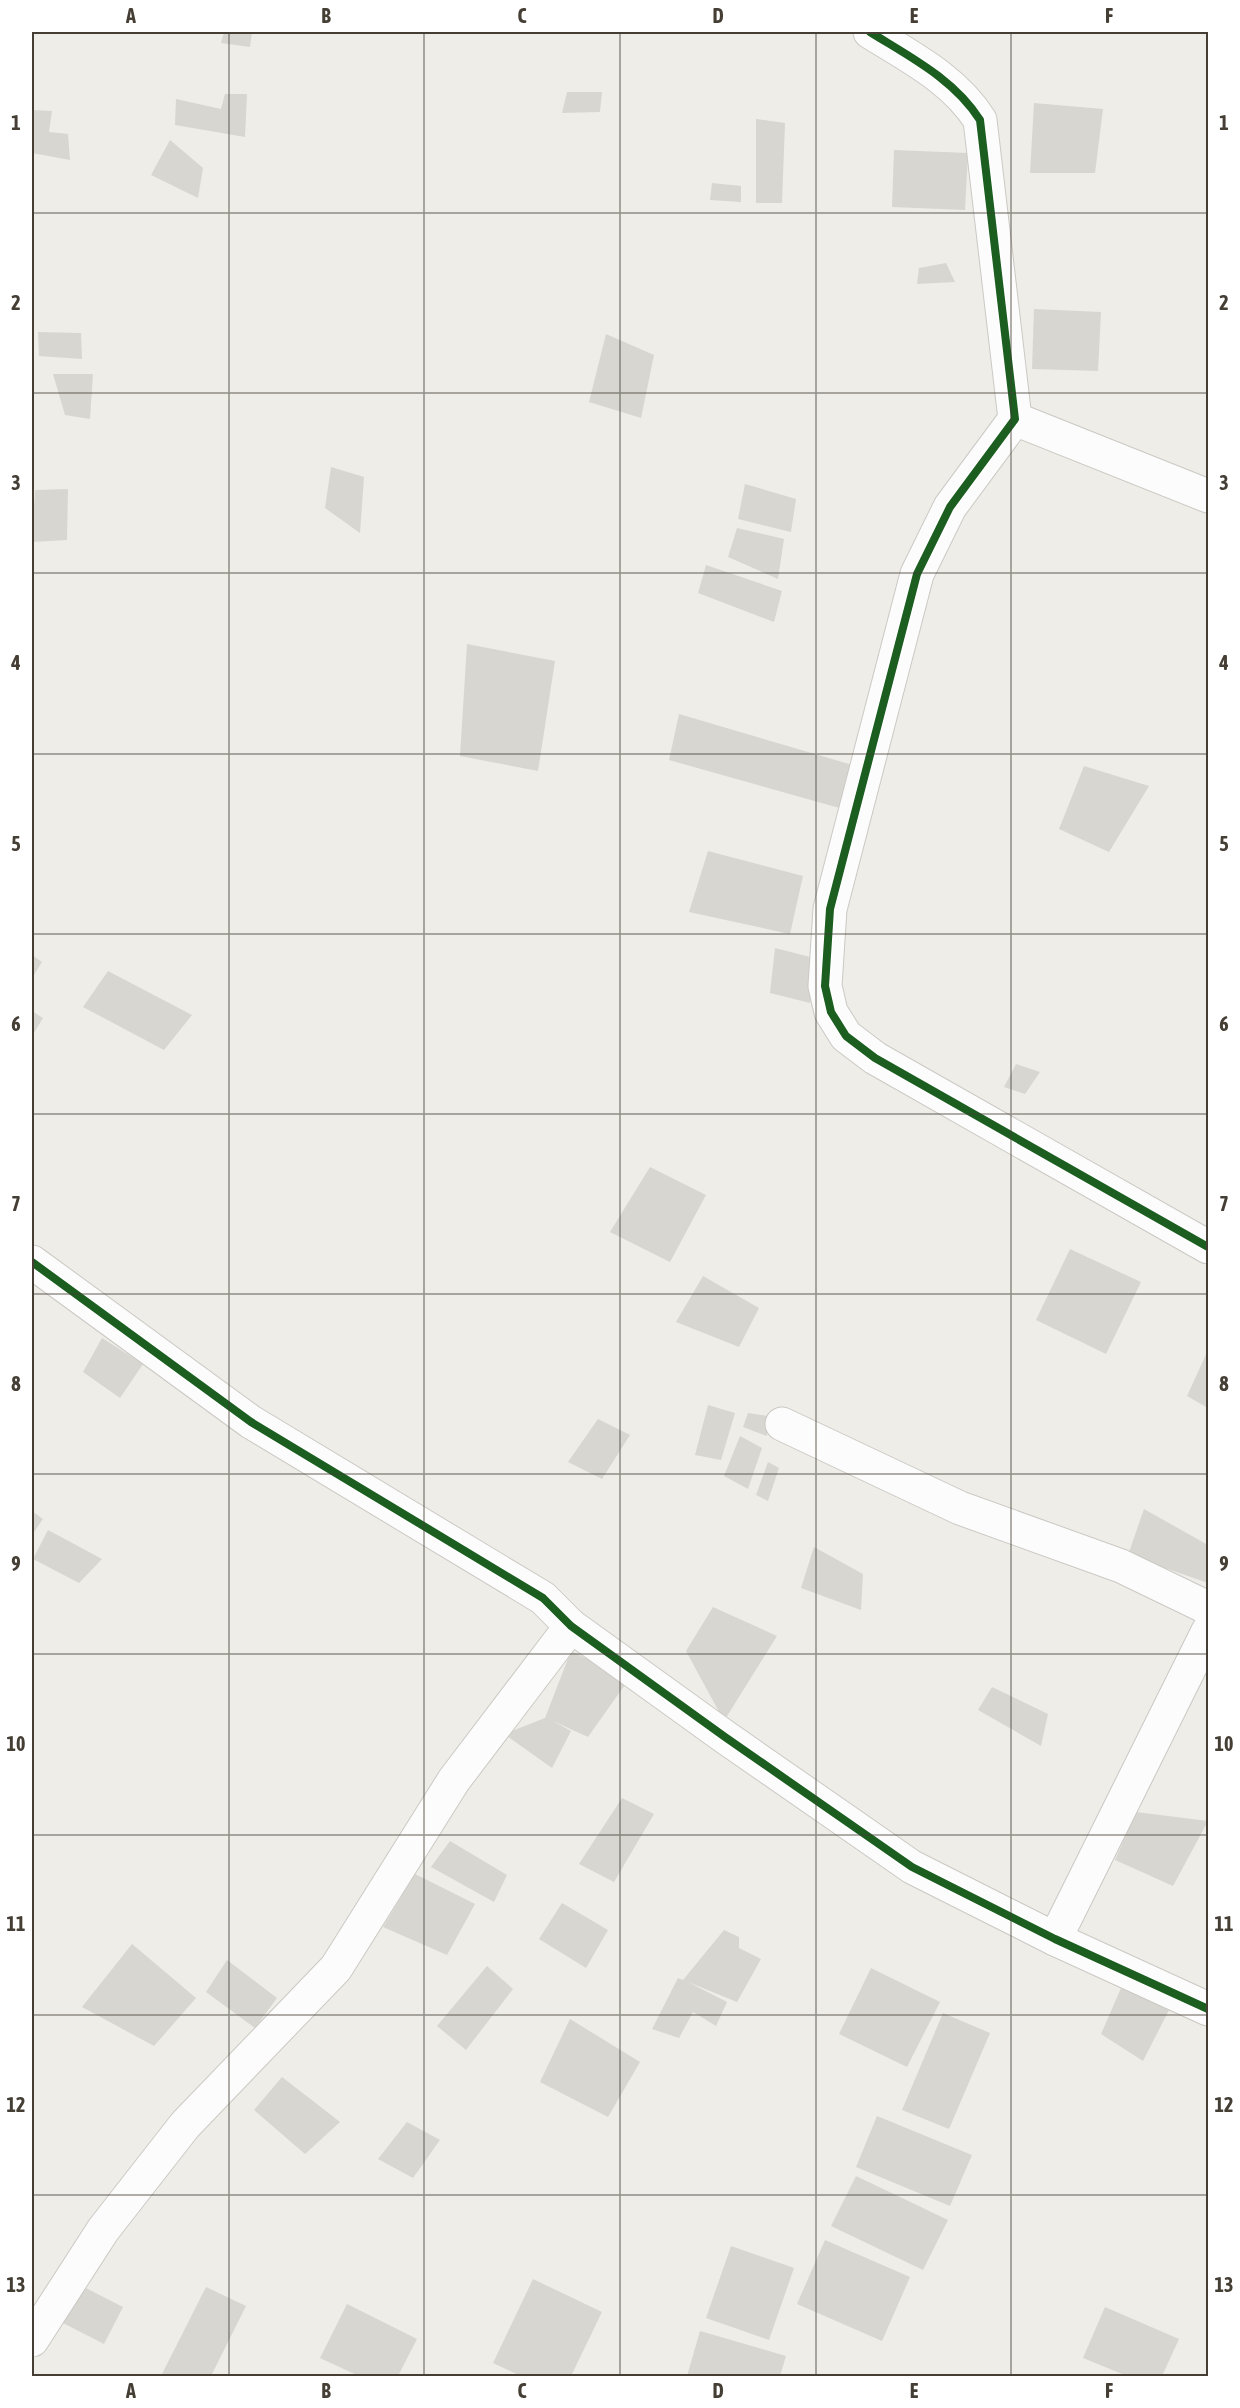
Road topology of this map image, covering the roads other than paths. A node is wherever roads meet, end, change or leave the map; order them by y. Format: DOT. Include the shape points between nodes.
graph roads {
  1 [pos="870,32"];
  2 [pos="1015,419"];
  3 [pos="1209,496"];
  4 [pos="1209,1248"];
  5 [pos="32,1262"];
  6 [pos="782,1424"];
  7 [pos="1209,1608"];
  8 [pos="571,1626"];
  9 [pos="1209,1631"];
  10 [pos="1055,1939"];
  11 [pos="1209,2009"];
  12 [pos="32,2340"];
  1 -- 2 [label="street" via="954,86 980,120"];
  2 -- 3 [label="street"];
  2 -- 4 [label="street" via="950,507 917,574 830,909 825,986 831,1012 846,1036 875,1058"];
  5 -- 8 [label="street" via="252,1422 543,1598"];
  6 -- 7 [label="street" via="960,1508 1121,1566"];
  8 -- 10 [label="street" via="912,1867"];
  8 -- 12 [label="street" via="454,1780 336,1968 185,2125 103,2230"];
  9 -- 10 [label="street"];
  10 -- 11 [label="street"];
}
